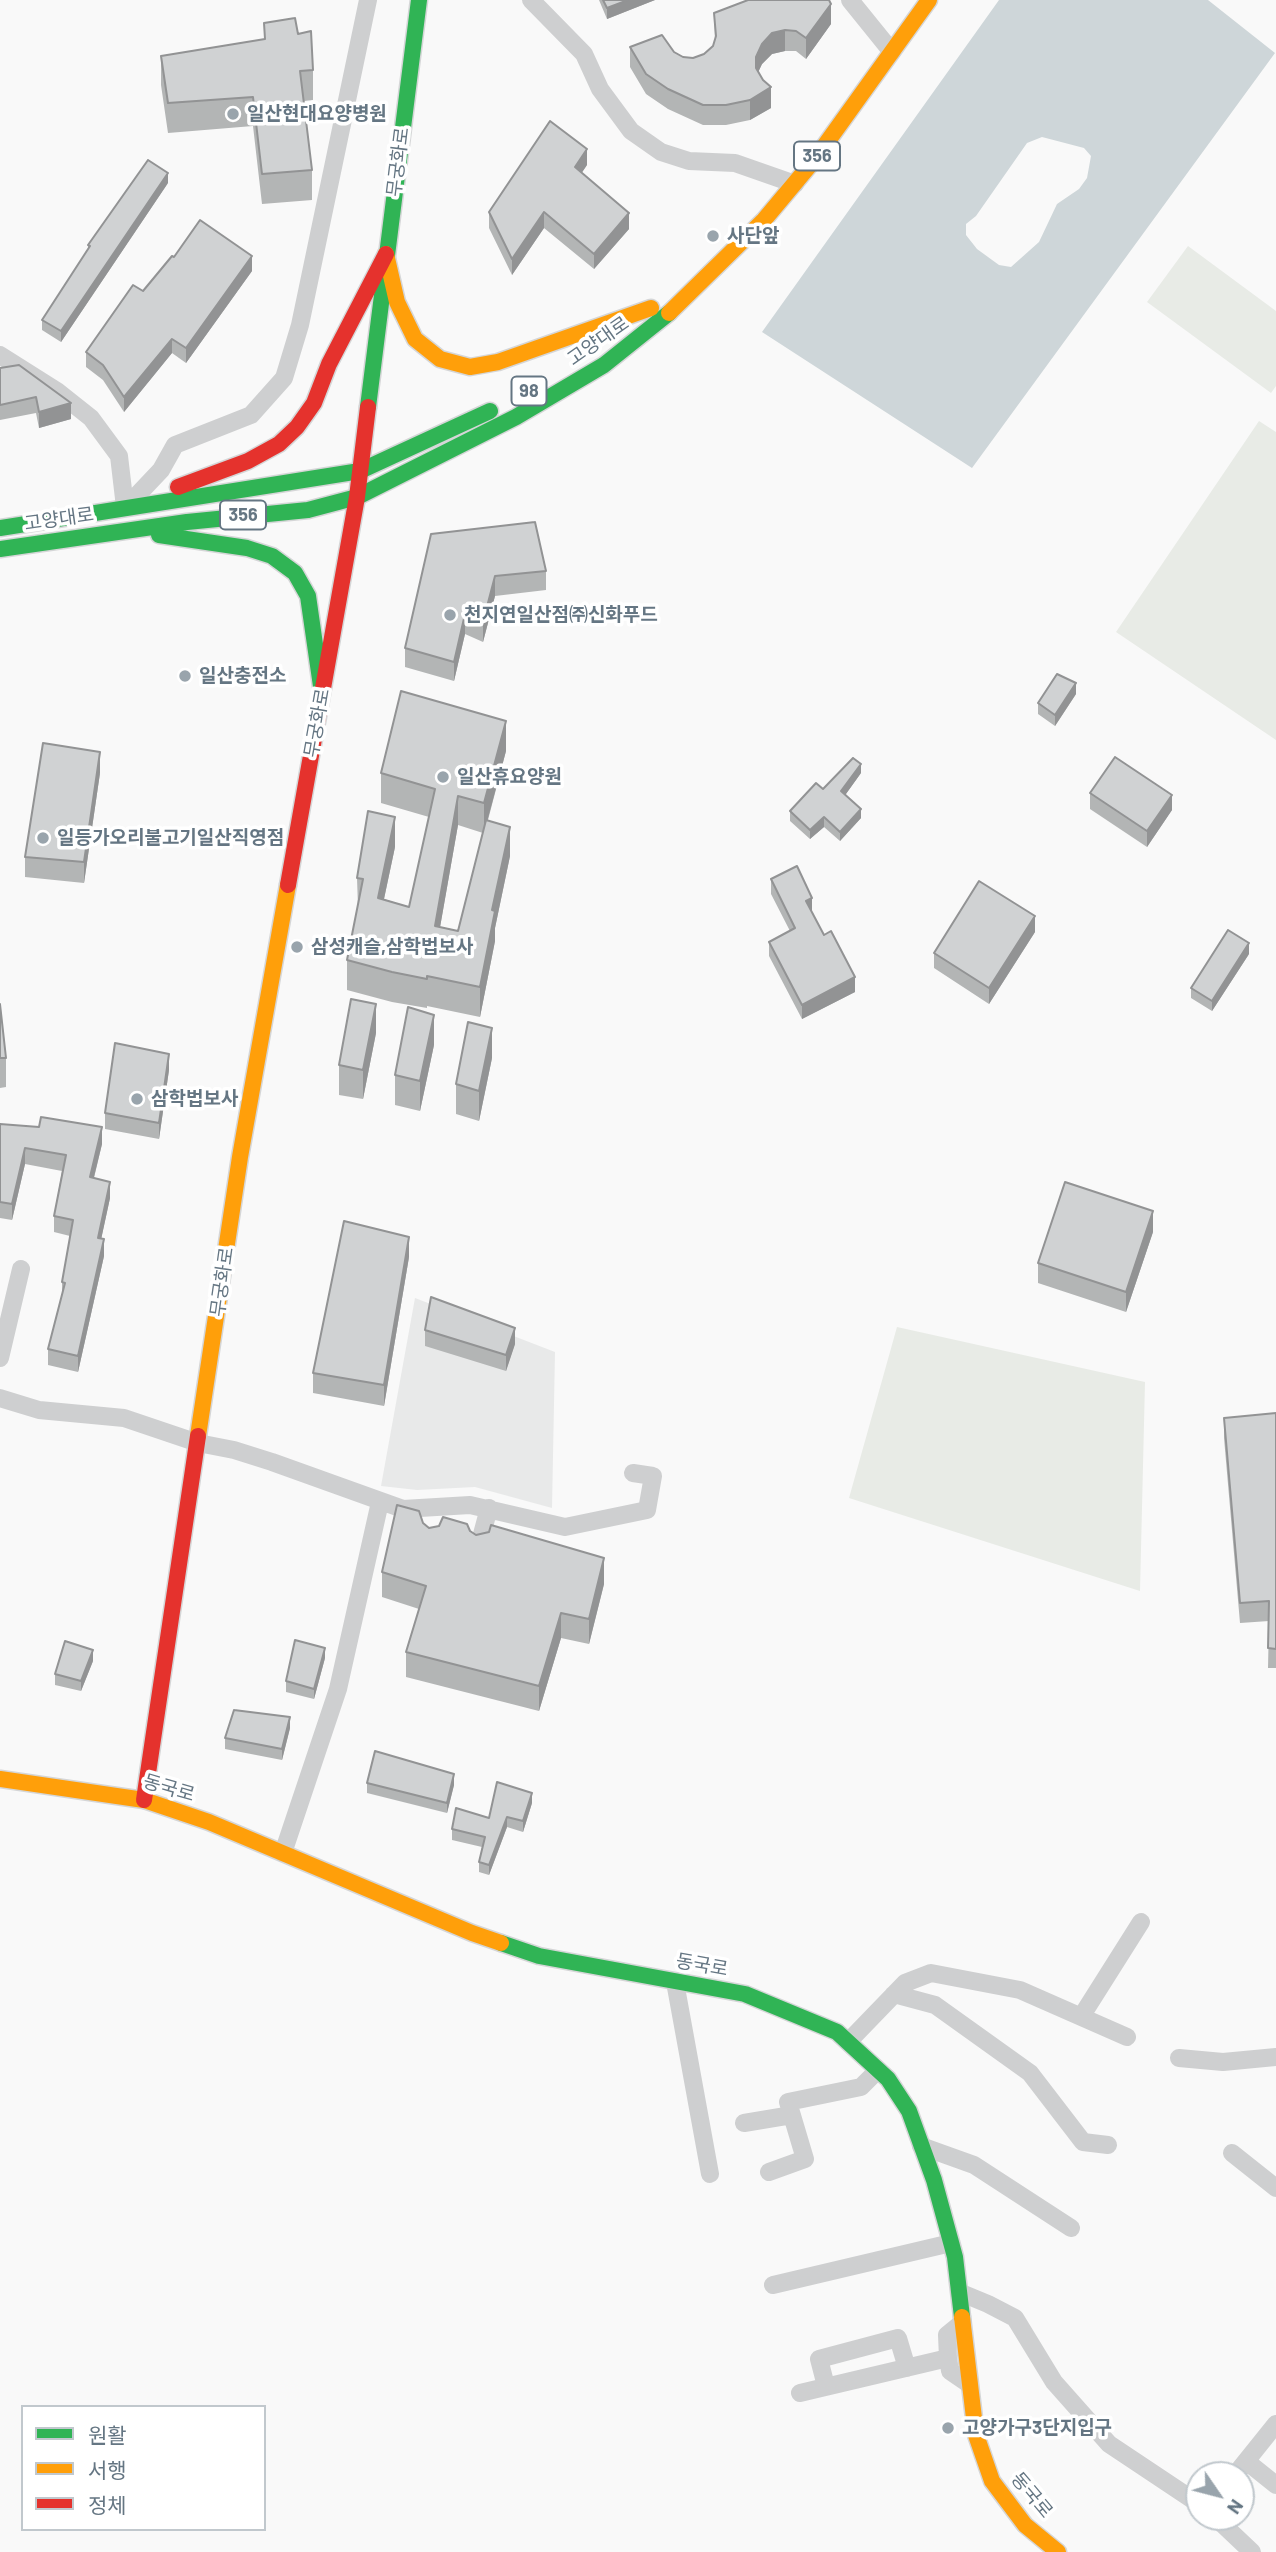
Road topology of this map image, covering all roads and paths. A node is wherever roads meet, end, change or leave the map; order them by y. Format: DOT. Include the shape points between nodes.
graph roads {
  1 [pos="368,0"];
  2 [pos="419,0"];
  3 [pos="531,0"];
  4 [pos="850,0"];
  5 [pos="929,0"];
  6 [pos="902,10"];
  7 [pos="887,46"];
  8 [pos="858,72"];
  9 [pos="786,176"];
  10 [pos="387,254"];
  11 [pos="675,284"];
  12 [pos="609,341"];
  13 [pos="0,355"];
  14 [pos="540,384"];
  15 [pos="360,471"];
  16 [pos="357,497"];
  17 [pos="125,507"];
  18 [pos="0,527"];
  19 [pos="128,530"];
  20 [pos="0,549"];
  21 [pos="322,693"];
  22 [pos="21,1269"];
  23 [pos="0,1359"];
  24 [pos="0,1398"];
  25 [pos="198,1443"];
  26 [pos="633,1473"];
  27 [pos="380,1502"];
  28 [pos="488,1507"];
  29 [pos="553,1524"];
  30 [pos="550,1544"];
  31 [pos="478,1549"];
  32 [pos="0,1779"];
  33 [pos="144,1800"];
  34 [pos="283,1853"];
  35 [pos="1141,1922"];
  36 [pos="675,1982"];
  37 [pos="894,1994"];
  38 [pos="1081,2017"];
  39 [pos="1127,2038"];
  40 [pos="848,2042"];
  41 [pos="1179,2057"];
  42 [pos="1276,2057"];
  43 [pos="878,2070"];
  44 [pos="792,2115"];
  45 [pos="744,2123"];
  46 [pos="1108,2145"];
  47 [pos="922,2146"];
  48 [pos="1232,2153"];
  49 [pos="769,2172"];
  50 [pos="710,2174"];
  51 [pos="1276,2188"];
  52 [pos="1071,2228"];
  53 [pos="951,2243"];
  54 [pos="773,2285"];
  55 [pos="959,2292"];
  56 [pos="963,2322"];
  57 [pos="948,2358"];
  58 [pos="906,2368"];
  59 [pos="969,2384"];
  60 [pos="826,2386"];
  61 [pos="800,2393"];
  62 [pos="1276,2424"];
  63 [pos="1246,2461"];
  64 [pos="1255,2475"];
  65 [pos="1276,2485"];
  66 [pos="1185,2495"];
  67 [pos="1230,2531"];
  68 [pos="1058,2552"];
  69 [pos="1252,2552"];
  1 -- 17 [label="street" via="300,325 284,378 251,415 175,445 161,470"];
  2 -- 10 [label="main road, 무궁화로"];
  3 -- 9 [label="street" via="584,54 600,89 631,131 661,152 689,161 735,163"];
  4 -- 7 [label="street"];
  5 -- 7 [label="main road, 고양대로 / 356"];
  6 -- 7 [label="main road, 고양대로"];
  7 -- 8 [label="main road, 고양대로"];
  7 -- 9 [label="main road, 고양대로 / 356"];
  9 -- 11 [label="main road, 고양대로"];
  9 -- 16 [label="main road, 고양대로 / 356" via="764,220 660,322 604,365 516,417"];
  10 -- 12 [label="main road, 고양대로" via="397,302 415,339 440,359 470,367 498,362 655,304"];
  10 -- 15 [label="main road, 무궁화로"];
  10 -- 17 [label="main road" via="329,364 314,403 297,427 248,461"];
  13 -- 17 [label="street" via="91,418 119,456"];
  14 -- 15 [label="main road, 고양대로 / 98"];
  15 -- 16 [label="main road, 무궁화로"];
  15 -- 17 [label="main road, 고양대로 / 98"];
  16 -- 19 [label="main road, 고양대로 / 356" via="308,510"];
  16 -- 21 [label="main road, 무궁화로"];
  17 -- 18 [label="main road, 고양대로 / 98"];
  19 -- 20 [label="main road, 고양대로 / 356"];
  19 -- 21 [label="main road" via="247,548 287,565 308,596"];
  21 -- 25 [label="main road, 무궁화로" via="240,1157"];
  22 -- 23 [label="street"];
  24 -- 25 [label="street" via="39,1410 124,1418"];
  25 -- 27 [label="street" via="259,1458"];
  25 -- 33 [label="main road, 무궁화로"];
  26 -- 29 [label="street" via="653,1476 647,1510 565,1527"];
  27 -- 28 [label="street" via="427,1514 470,1505"];
  27 -- 34 [label="street" via="338,1689"];
  28 -- 29 [label="street"];
  28 -- 31 [label="street"];
  29 -- 30 [label="street"];
  32 -- 33 [label="main road, 동국로"];
  33 -- 34 [label="main road, 동국로"];
  34 -- 36 [label="main road, 동국로" via="472,1933 539,1956"];
  35 -- 38 [label="street"];
  36 -- 40 [label="main road, 동국로" via="745,1994 837,2032"];
  36 -- 50 [label="street"];
  37 -- 38 [label="street" via="905,1983 931,1973 1020,1990"];
  37 -- 40 [label="street"];
  37 -- 46 [label="street" via="934,2005 1030,2073 1083,2142"];
  38 -- 39 [label="street"];
  40 -- 43 [label="main road, 동국로"];
  41 -- 42 [label="street" via="1223,2062"];
  43 -- 44 [label="street" via="861,2087 788,2102"];
  43 -- 47 [label="main road, 동국로" via="909,2111"];
  44 -- 45 [label="street"];
  44 -- 49 [label="street" via="805,2160"];
  47 -- 52 [label="street" via="974,2165"];
  47 -- 53 [label="main road, 동국로"];
  48 -- 51 [label="street"];
  53 -- 54 [label="street"];
  53 -- 55 [label="main road, 동국로"];
  55 -- 56 [label="main road, 동국로"];
  55 -- 66 [label="street" via="1015,2318 1054,2382 1109,2444"];
  56 -- 57 [label="street" via="947,2335"];
  56 -- 59 [label="main road, 동국로"];
  57 -- 58 [label="street"];
  57 -- 59 [label="street" via="950,2371"];
  58 -- 60 [label="street"];
  58 -- 60 [label="street" via="898,2339 819,2359"];
  59 -- 68 [label="main road, 동국로" via="976,2435 992,2481 1025,2525"];
  60 -- 61 [label="street"];
  62 -- 63 [label="street"];
  64 -- 65 [label="street"];
  67 -- 69 [label="street"];
}
